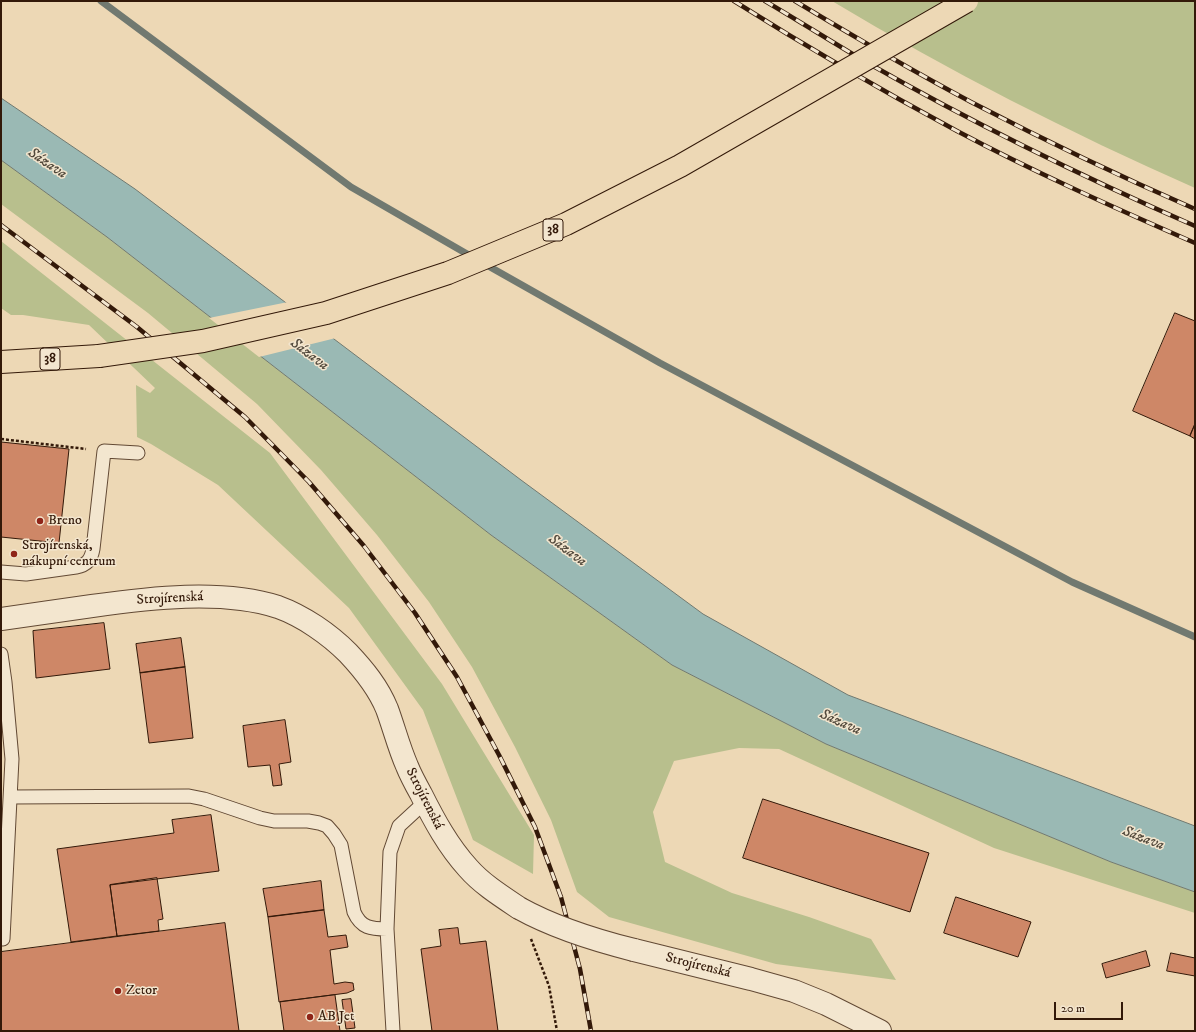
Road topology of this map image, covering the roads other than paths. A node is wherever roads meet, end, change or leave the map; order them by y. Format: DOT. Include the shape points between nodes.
graph roads {
  1 [pos="967,1"];
  2 [pos="1,362"];
  3 [pos="138,453"];
  4 [pos="1,572"];
  5 [pos="1,619"];
  6 [pos="1,654"];
  7 [pos="6,760"];
  8 [pos="11,797"];
  9 [pos="425,802"];
  10 [pos="387,929"];
  11 [pos="3,939"];
  12 [pos="393,1031"];
  13 [pos="880,1031"];
  1 -- 2 [label="main road, 38, bridge" via="680,166 566,224 456,270 326,313 203,341 99,356"];
  3 -- 4 [label="lane" via="104,451 93,549 88,562 83,566 26,574"];
  5 -- 9 [label="street, Strojírenská" via="135,600 204,597 254,602 292,613 332,638 375,685 386,707 407,767"];
  6 -- 7 [label="lane" via="5,682"];
  7 -- 8 [label="lane"];
  8 -- 10 [label="lane" via="189,796 269,820 319,823 327,826 341,845 357,920 366,927"];
  8 -- 11 [label="lane"];
  9 -- 10 [label="lane" via="399,826 390,852"];
  9 -- 13 [label="street, Strojírenská, bridge" via="436,823 468,869 519,908 542,920 580,936 794,991"];
  10 -- 12 [label="lane"];
}
